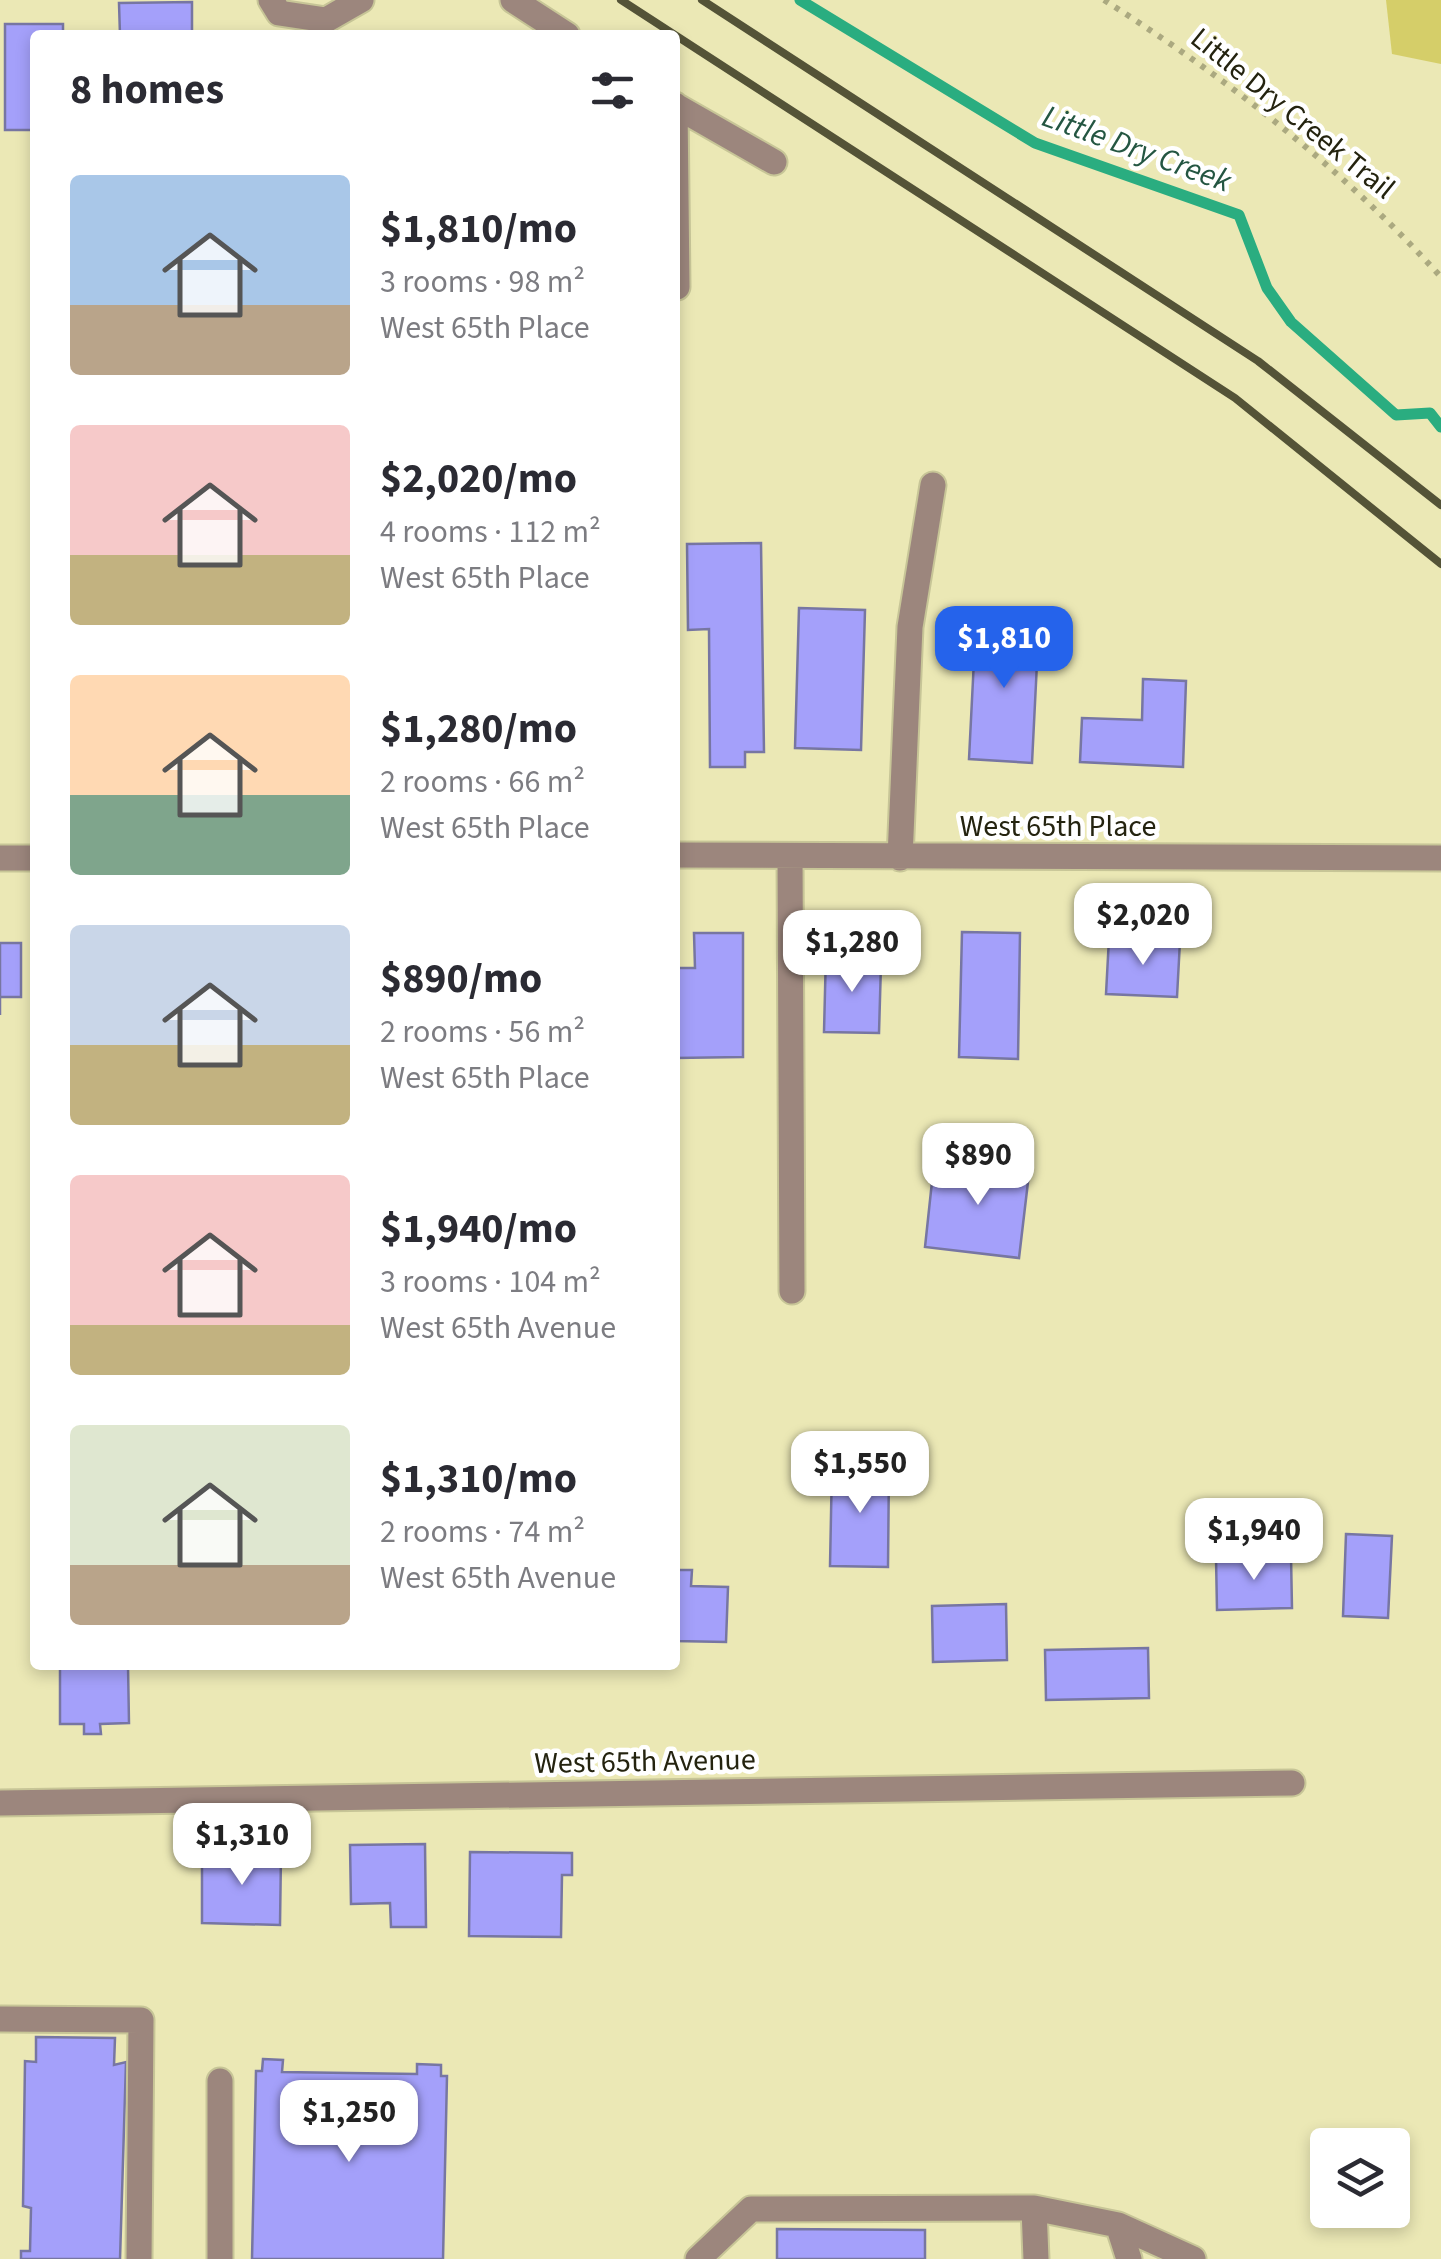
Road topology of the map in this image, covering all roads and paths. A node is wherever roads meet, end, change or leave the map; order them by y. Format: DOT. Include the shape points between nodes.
graph roads {
  1 [pos="271,0"];
  2 [pos="361,0"];
  3 [pos="514,0"];
  4 [pos="1104,0"];
  5 [pos="559,30"];
  6 [pos="680,108"];
  7 [pos="774,162"];
  8 [pos="1441,277"];
  9 [pos="932,485"];
  10 [pos="680,855"];
  11 [pos="790,856"];
  12 [pos="0,858"];
  13 [pos="30,858"];
  14 [pos="900,858"];
  15 [pos="1441,858"];
  16 [pos="792,1291"];
  17 [pos="1292,1784"];
  18 [pos="0,1803"];
  19 [pos="0,2019"];
  20 [pos="220,2082"];
  21 [pos="1034,2208"];
  22 [pos="1118,2225"];
  23 [pos="139,2259"];
  24 [pos="220,2259"];
  25 [pos="698,2259"];
  26 [pos="1036,2259"];
  27 [pos="1128,2259"];
  28 [pos="1193,2259"];
  1 -- 2 [label="street" via="279,13 326,20"];
  3 -- 5 [label="street"];
  4 -- 8 [label="path, Little Dry Creek Trail" via="1202,62 1388,219"];
  6 -- 7 [label="street"];
  9 -- 14 [label="street" via="910,627"];
  10 -- 11 [label="street, West 65th Place"];
  11 -- 14 [label="street, West 65th Place"];
  11 -- 16 [label="street"];
  12 -- 13 [label="street"];
  14 -- 15 [label="street, West 65th Place"];
  17 -- 18 [label="street, West 65th Avenue"];
  19 -- 23 [label="street" via="142,2020"];
  20 -- 24 [label="street"];
  21 -- 22 [label="street"];
  21 -- 25 [label="street" via="751,2209"];
  21 -- 26 [label="street"];
  22 -- 27 [label="street"];
  22 -- 28 [label="street"];
}
